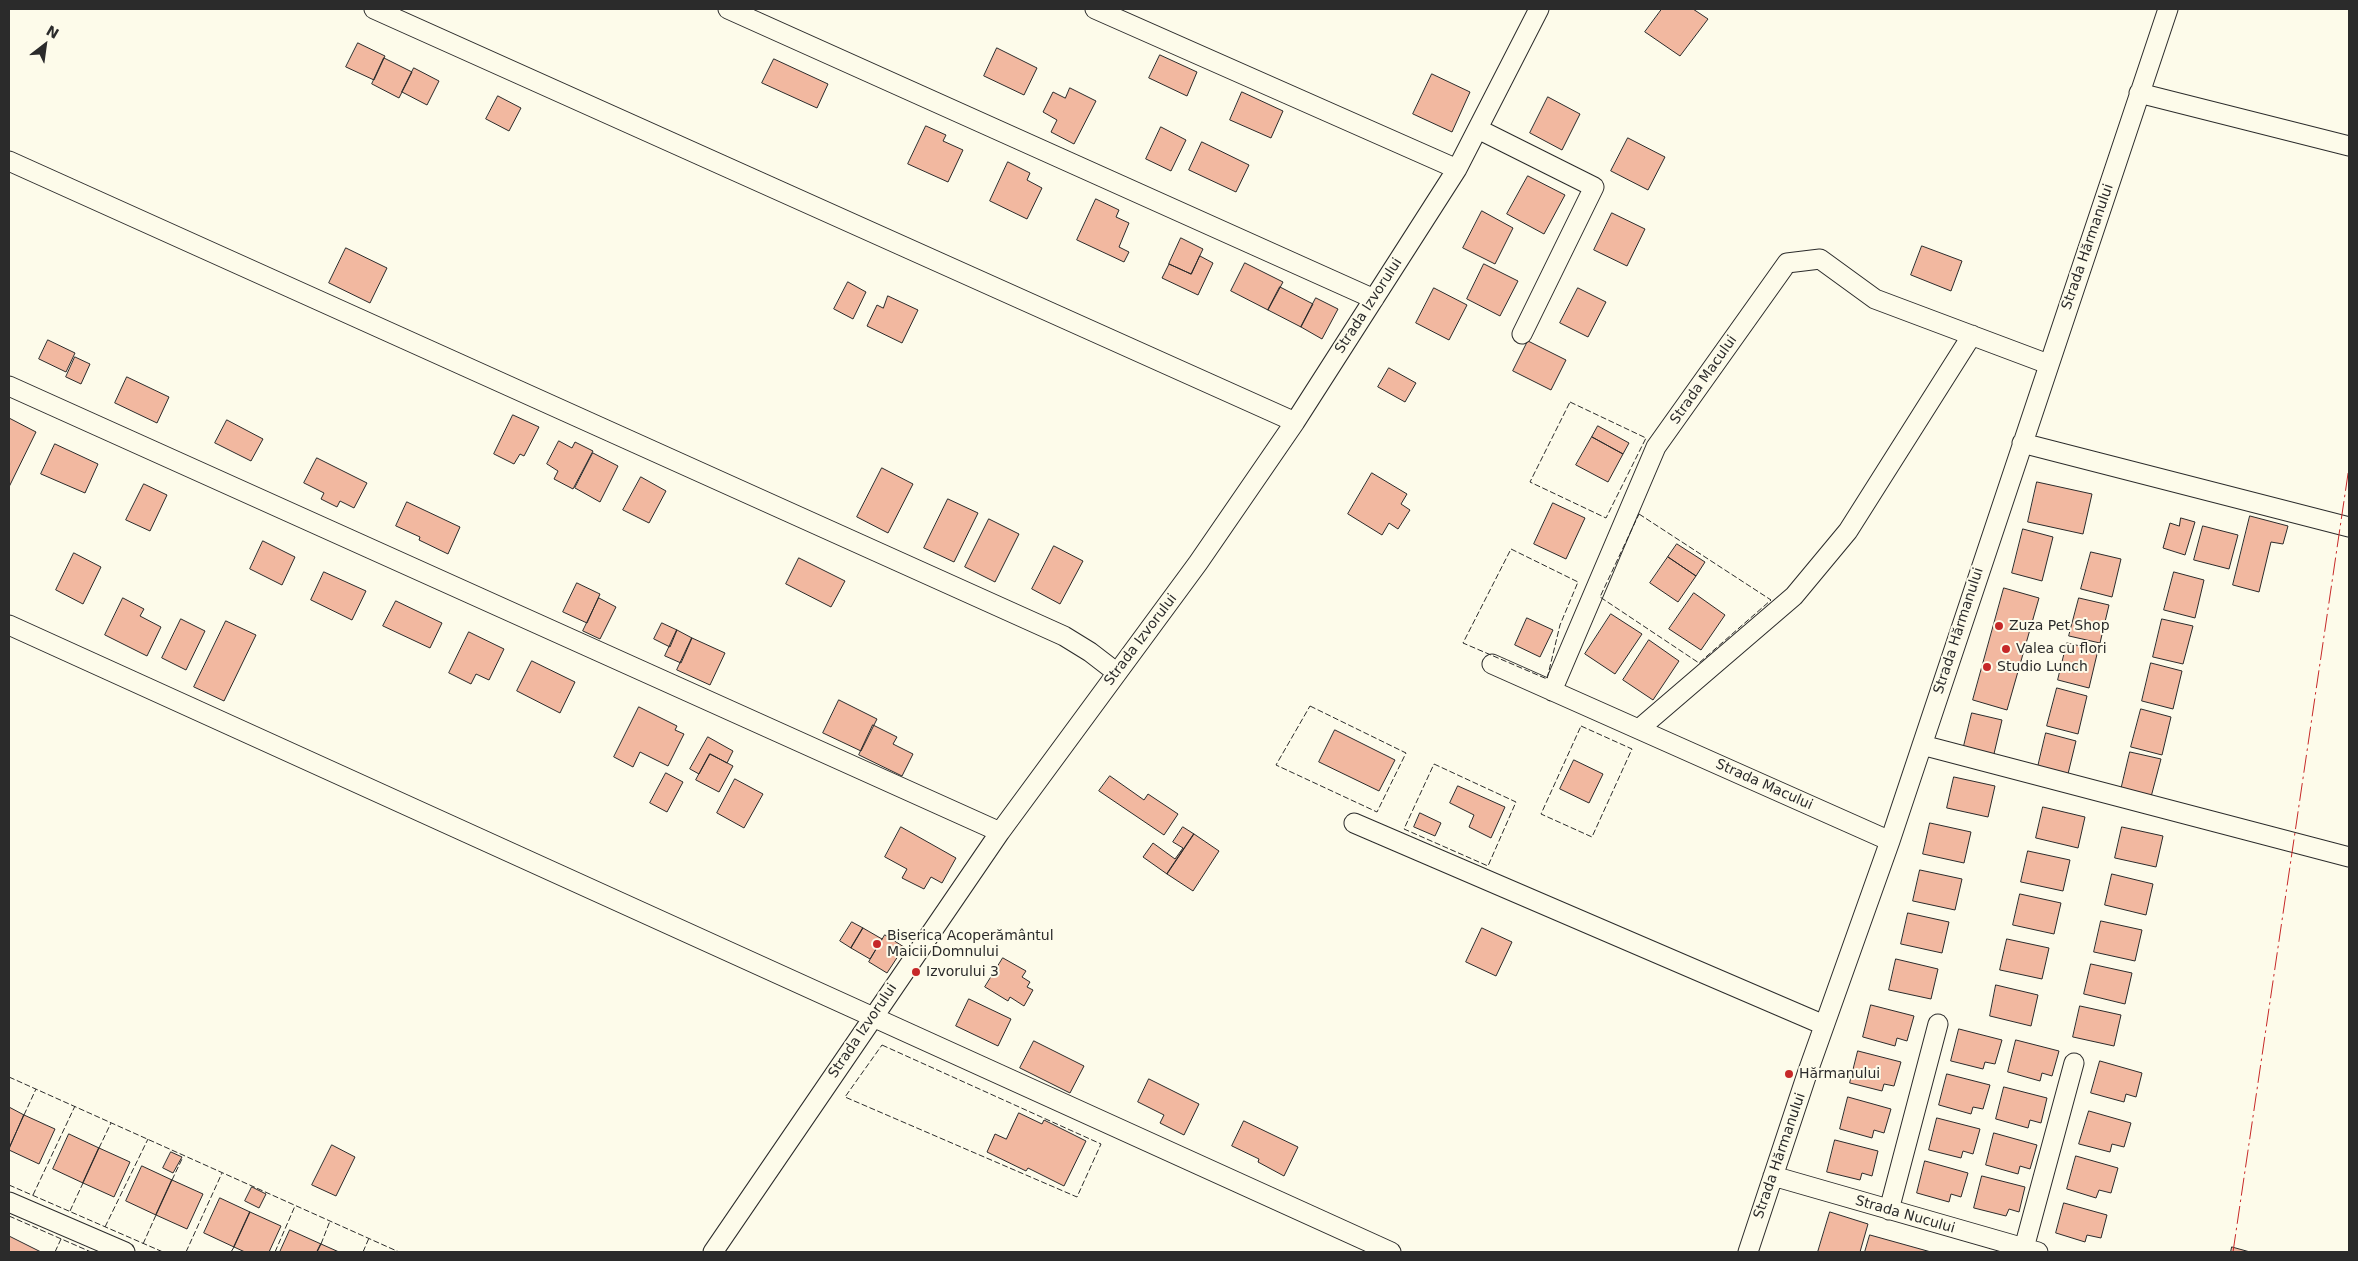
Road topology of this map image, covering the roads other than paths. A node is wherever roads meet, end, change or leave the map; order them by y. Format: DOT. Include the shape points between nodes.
graph roads {
  1 [pos="374,9"];
  2 [pos="728,9"];
  3 [pos="1095,9"];
  4 [pos="1539,9"];
  5 [pos="2168,9"];
  6 [pos="2139,94"];
  7 [pos="1478,129"];
  8 [pos="2349,146"];
  9 [pos="9,161"];
  10 [pos="1457,169"];
  11 [pos="1374,299"];
  12 [pos="1522,334"];
  13 [pos="1972,335"];
  14 [pos="2048,364"];
  15 [pos="9,386"];
  16 [pos="1295,422"];
  17 [pos="2022,444"];
  18 [pos="2349,527"];
  19 [pos="9,625"];
  20 [pos="1492,664"];
  21 [pos="1116,672"];
  22 [pos="1552,691"];
  23 [pos="1639,730"];
  24 [pos="1922,745"];
  25 [pos="1354,823"];
  26 [pos="1000,832"];
  27 [pos="1890,841"];
  28 [pos="2349,857"];
  29 [pos="872,1018"];
  30 [pos="1938,1024"];
  31 [pos="1824,1025"];
  32 [pos="2074,1063"];
  33 [pos="1773,1176"];
  34 [pos="9,1202"];
  35 [pos="1890,1210"];
  36 [pos="2031,1250"];
  37 [pos="125,1252"];
  38 [pos="713,1252"];
  39 [pos="1391,1252"];
  40 [pos="1748,1252"];
  1 -- 16 [label="street"];
  2 -- 11 [label="street"];
  3 -- 10 [label="street"];
  4 -- 7 [label="street, Strada Izvorului"];
  5 -- 6 [label="street, Strada Hărmanului"];
  6 -- 8 [label="street"];
  6 -- 14 [label="street, Strada Hărmanului"];
  7 -- 10 [label="street, Strada Izvorului"];
  7 -- 12 [label="street" via="1594,187"];
  9 -- 21 [label="street" via="1064,636"];
  10 -- 11 [label="street, Strada Izvorului"];
  11 -- 16 [label="street, Strada Izvorului"];
  13 -- 14 [label="street, Strada Macului"];
  13 -- 22 [label="street, Strada Macului" via="1875,299 1820,259 1787,263 1656,447"];
  13 -- 23 [label="street" via="1848,531 1800,589"];
  14 -- 17 [label="street, Strada Hărmanului"];
  15 -- 26 [label="street"];
  16 -- 21 [label="street, Strada Izvorului" via="1198,563"];
  17 -- 18 [label="street"];
  17 -- 24 [label="street, Strada Hărmanului"];
  19 -- 29 [label="street"];
  20 -- 22 [label="street, Strada Macului"];
  21 -- 26 [label="street, Strada Izvorului"];
  22 -- 23 [label="street, Strada Macului"];
  23 -- 27 [label="street, Strada Macului"];
  24 -- 27 [label="street, Strada Hărmanului"];
  24 -- 28 [label="street"];
  25 -- 31 [label="street"];
  26 -- 29 [label="street, Strada Izvorului"];
  27 -- 31 [label="street, Strada Hărmanului"];
  29 -- 38 [label="street, Strada Izvorului"];
  29 -- 39 [label="street"];
  30 -- 35 [label="street"];
  31 -- 33 [label="street, Strada Hărmanului"];
  32 -- 36 [label="street"];
  33 -- 35 [label="street, Strada Nucului"];
  33 -- 40 [label="street, Strada Hărmanului"];
  34 -- 37 [label="street"];
  35 -- 36 [label="street, Strada Nucului"];
}
